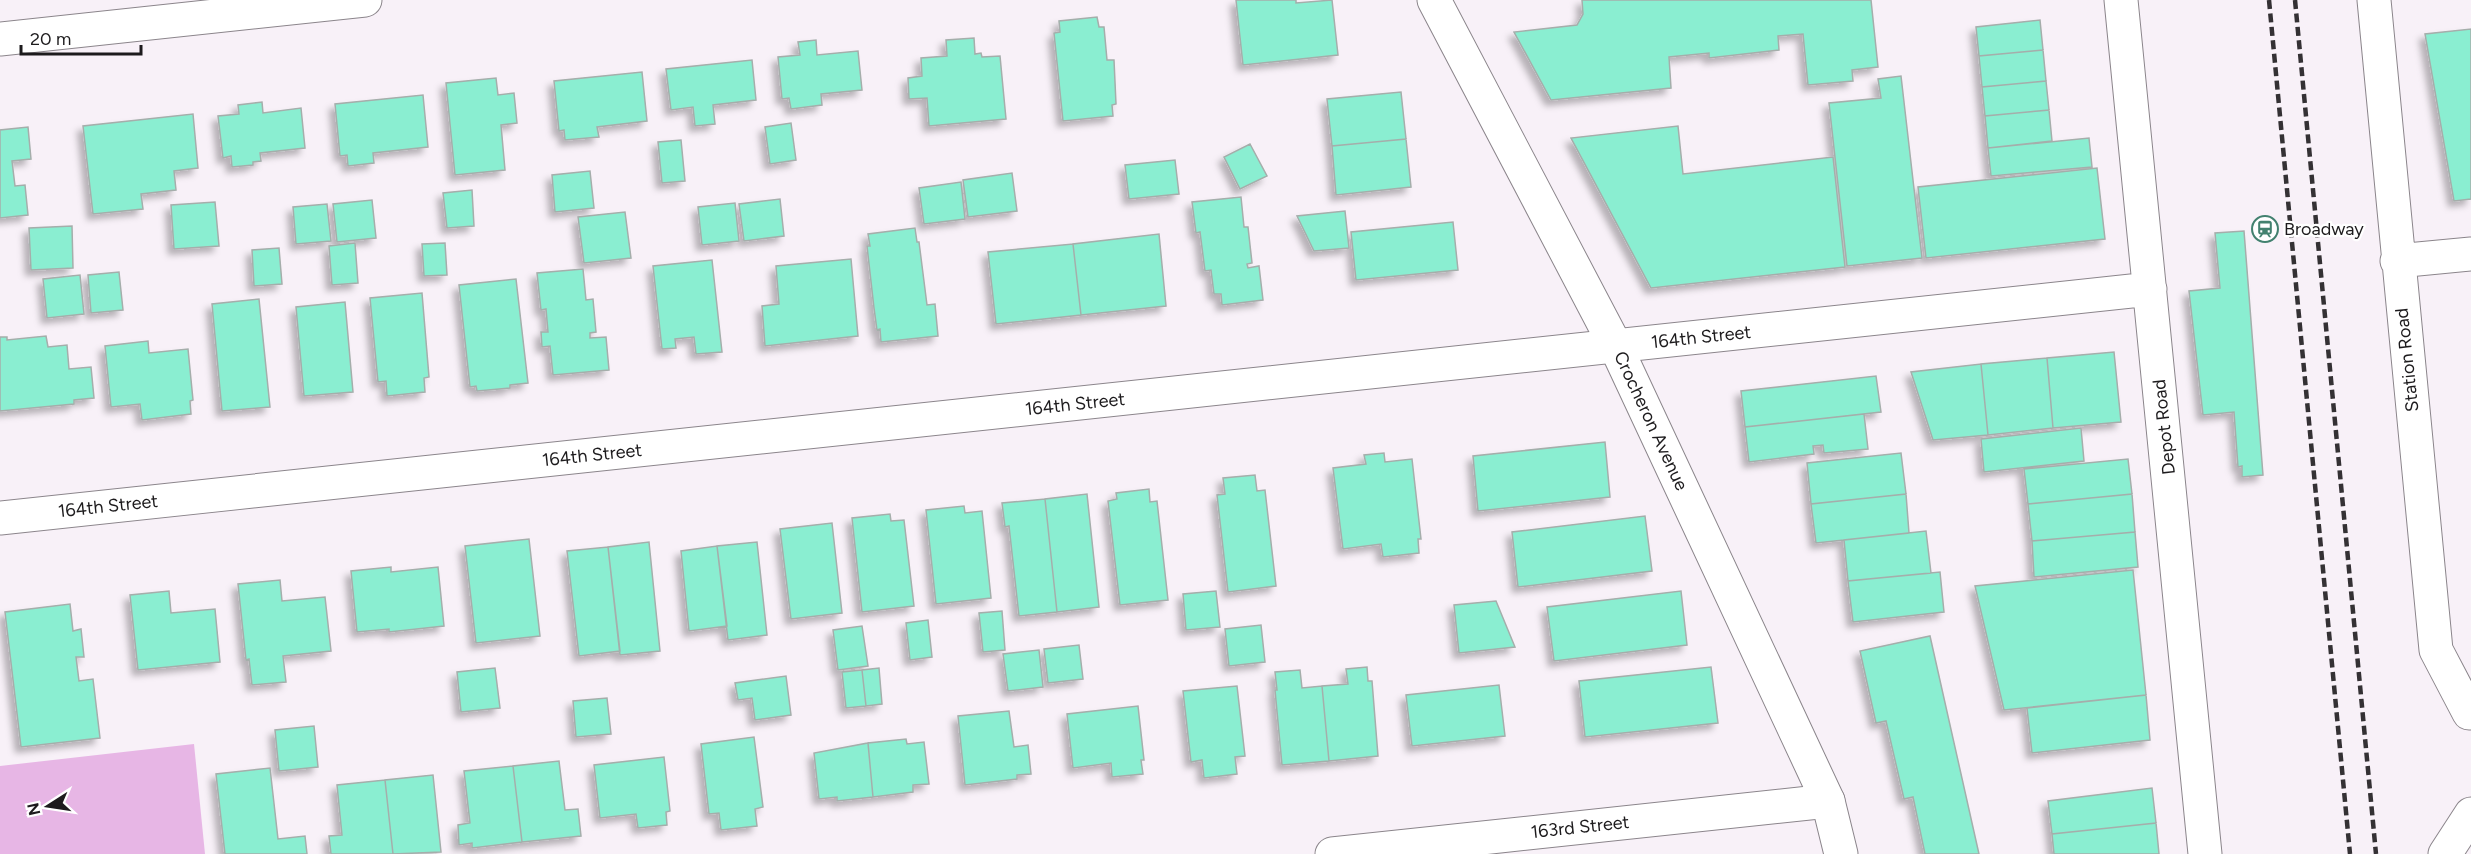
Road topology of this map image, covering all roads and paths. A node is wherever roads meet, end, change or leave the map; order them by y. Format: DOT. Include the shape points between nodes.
graph roads {
  1 [pos="365,0"];
  2 [pos="1434,0"];
  3 [pos="2121,0"];
  4 [pos="2374,0"];
  5 [pos="0,39"];
  6 [pos="2471,254"];
  7 [pos="2397,261"];
  8 [pos="2150,289"];
  9 [pos="1615,345"];
  10 [pos="0,518"];
  11 [pos="2470,713"];
  12 [pos="1827,801"];
  13 [pos="2471,814"];
  14 [pos="1332,854"];
  15 [pos="1841,854"];
  16 [pos="2205,854"];
  17 [pos="2445,854"];
  1 -- 5 [label="street"];
  2 -- 9 [label="street, Crocheron Avenue"];
  3 -- 8 [label="street, Depot Road"];
  4 -- 7 [label="street, Station Road"];
  6 -- 7 [label="street"];
  7 -- 11 [label="street, Station Road" via="2436,650"];
  8 -- 9 [label="street, 164th Street"];
  8 -- 16 [label="street, Depot Road"];
  9 -- 10 [label="street, 164th Street"];
  9 -- 12 [label="street, Crocheron Avenue"];
  12 -- 14 [label="street, 163rd Street"];
  12 -- 15 [label="street, Crocheron Avenue"];
  13 -- 17 [label="street"];
}
